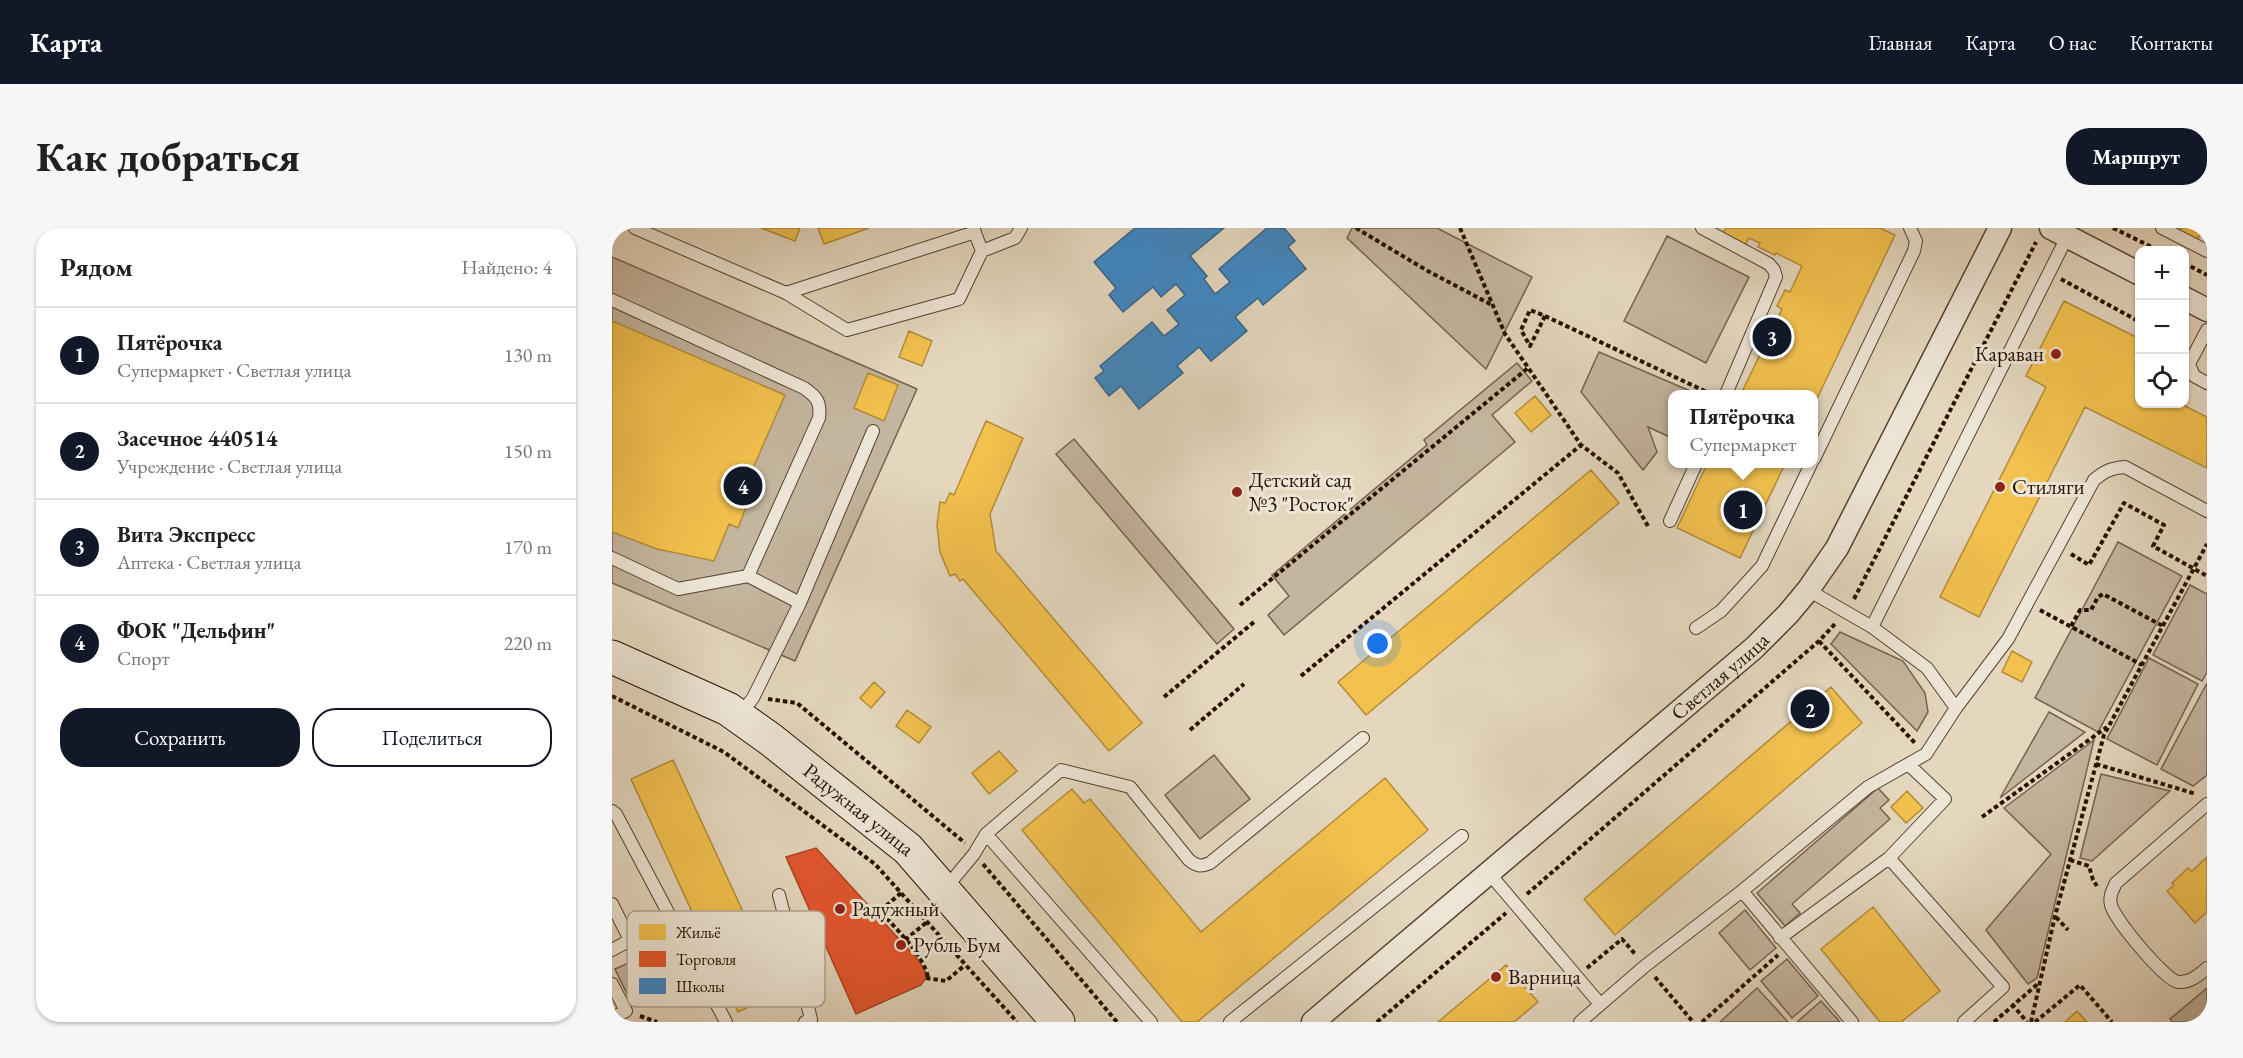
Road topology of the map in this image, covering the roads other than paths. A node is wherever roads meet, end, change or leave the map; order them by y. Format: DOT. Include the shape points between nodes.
graph roads {
  1 [pos="635,228"];
  2 [pos="1021,228"];
  3 [pos="1702,228"];
  4 [pos="1910,228"];
  5 [pos="2000,228"];
  6 [pos="2162,228"];
  7 [pos="974,230"];
  8 [pos="2046,235"];
  9 [pos="2207,250"];
  10 [pos="982,251"];
  11 [pos="2135,272"];
  12 [pos="786,293"];
  13 [pos="612,300"];
  14 [pos="2188,300"];
  15 [pos="2207,310"];
  16 [pos="2207,330"];
  17 [pos="2207,383"];
  18 [pos="1728,390"];
  19 [pos="873,431"];
  20 [pos="1818,451"];
  21 [pos="1693,468"];
  22 [pos="1809,468"];
  23 [pos="2207,511"];
  24 [pos="1670,521"];
  25 [pos="612,558"];
  26 [pos="748,576"];
  27 [pos="1808,590"];
  28 [pos="800,603"];
  29 [pos="1872,627"];
  30 [pos="1696,628"];
  31 [pos="612,657"];
  32 [pos="1956,708"];
  33 [pos="738,717"];
  34 [pos="1363,738"];
  35 [pos="1908,764"];
  36 [pos="2207,804"];
  37 [pos="612,811"];
  38 [pos="986,834"];
  39 [pos="1462,836"];
  40 [pos="1889,858"];
  41 [pos="1489,873"];
  42 [pos="944,890"];
  43 [pos="1742,891"];
  44 [pos="779,895"];
  45 [pos="612,904"];
  46 [pos="667,911"];
  47 [pos="783,911"];
  48 [pos="627,934"];
  49 [pos="627,942"];
  50 [pos="1784,942"];
  51 [pos="612,950"];
  52 [pos="2207,968"];
  53 [pos="612,984"];
  54 [pos="1600,1004"];
  55 [pos="718,1007"];
  56 [pos="808,1007"];
  57 [pos="612,1018"];
  58 [pos="726,1022"];
  59 [pos="805,1022"];
  60 [pos="1058,1022"];
  61 [pos="1151,1022"];
  62 [pos="1230,1022"];
  63 [pos="1313,1022"];
  64 [pos="1580,1022"];
  65 [pos="1851,1022"];
  66 [pos="1964,1022"];
  1 -- 12 [label="lane"];
  2 -- 10 [label="lane" via="1015,238"];
  3 -- 18 [label="lane" via="1769,264 1776,276"];
  4 -- 20 [label="lane" via="1916,241 1914,251"];
  5 -- 27 [label="street, Светлая улица" via="1837,548"];
  6 -- 9 [label="lane"];
  7 -- 10 [label="lane"];
  7 -- 12 [label="lane"];
  8 -- 11 [label="street"];
  8 -- 29 [label="lane" via="2053,266"];
  10 -- 12 [label="lane" via="958,299 846,330"];
  13 -- 26 [label="lane" via="816,396 819,418"];
  14 -- 15 [label="street"];
  16 -- 17 [label="lane" via="2189,364 2194,376"];
  19 -- 28 [label="lane"];
  21 -- 24 [label="lane"];
  22 -- 30 [label="lane" via="1762,566 1722,611"];
  23 -- 32 [label="lane" via="2125,467 2103,472 2094,480 2008,639"];
  25 -- 26 [label="lane" via="678,589"];
  26 -- 28 [label="lane"];
  27 -- 29 [label="lane"];
  27 -- 41 [label="street, Светлая улица" via="1754,648"];
  28 -- 33 [label="lane" via="753,698"];
  29 -- 32 [label="lane" via="1927,668"];
  31 -- 33 [label="main road, Радужная улица"];
  32 -- 35 [label="lane" via="1926,754"];
  33 -- 42 [label="main road, Радужная улица" via="908,849"];
  34 -- 38 [label="lane" via="1203,866 1189,860 1130,787 1061,770"];
  35 -- 40 [label="lane" via="1945,799"];
  35 -- 43 [label="lane" via="1868,787"];
  36 -- 52 [label="lane" via="2116,883 2110,894 2115,916 2176,982 2188,981"];
  37 -- 46 [label="lane"];
  38 -- 42 [label="lane"];
  38 -- 61 [label="lane"];
  39 -- 62 [label="lane"];
  40 -- 50 [label="lane"];
  40 -- 66 [label="lane" via="2003,987"];
  41 -- 54 [label="lane"];
  41 -- 63 [label="street, Светлая улица"];
  42 -- 60 [label="main road, Радужная улица"];
  43 -- 50 [label="lane"];
  43 -- 54 [label="lane"];
  44 -- 47 [label="lane"];
  45 -- 48 [label="lane"];
  49 -- 51 [label="lane"];
  50 -- 65 [label="lane"];
  53 -- 57 [label="lane" via="626,1011"];
  54 -- 64 [label="lane"];
  55 -- 58 [label="lane"];
  56 -- 59 [label="lane" via="811,1019"];
}
